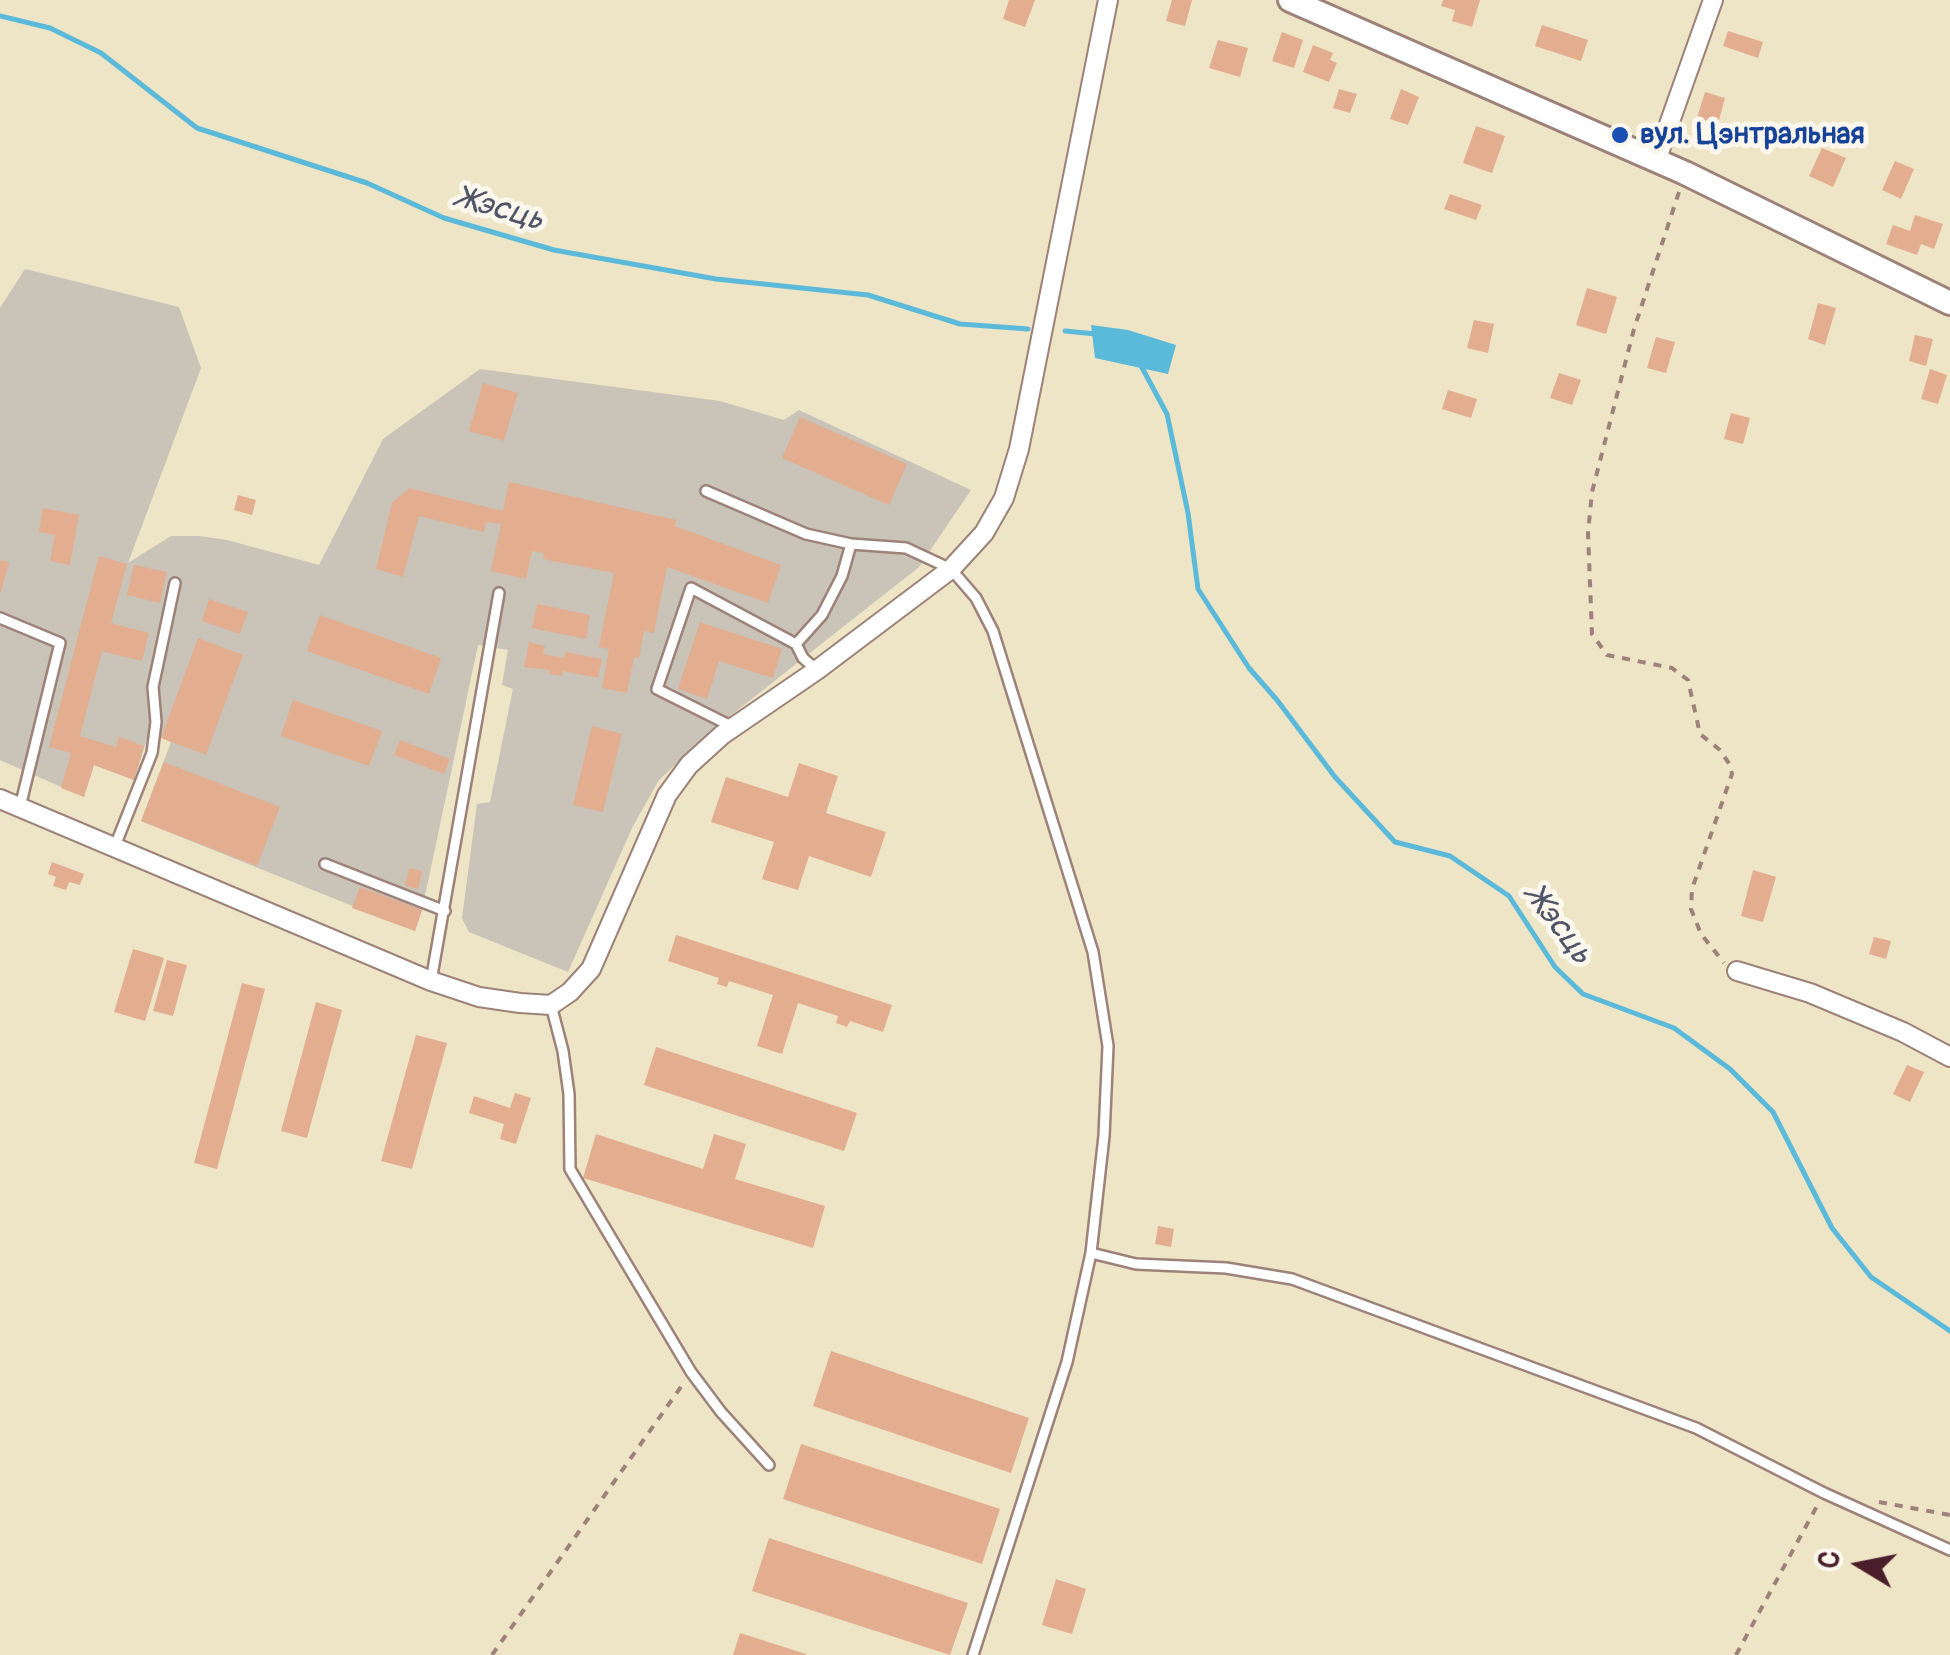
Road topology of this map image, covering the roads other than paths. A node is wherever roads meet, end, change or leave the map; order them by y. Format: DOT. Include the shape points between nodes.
graph roads {
  1 [pos="1108,0"];
  2 [pos="1290,0"];
  3 [pos="1712,0"];
  4 [pos="1656,160"];
  5 [pos="1950,302"];
  6 [pos="706,491"];
  7 [pos="851,544"];
  8 [pos="951,569"];
  9 [pos="175,583"];
  10 [pos="499,593"];
  11 [pos="0,618"];
  12 [pos="796,644"];
  13 [pos="816,670"];
  14 [pos="734,727"];
  15 [pos="0,799"];
  16 [pos="20,807"];
  17 [pos="116,846"];
  18 [pos="325,864"];
  19 [pos="445,911"];
  20 [pos="1737,971"];
  21 [pos="430,981"];
  22 [pos="551,1006"];
  23 [pos="1950,1057"];
  24 [pos="1090,1253"];
  25 [pos="769,1465"];
  26 [pos="1950,1550"];
  27 [pos="973,1655"];
  1 -- 8 [label="street" via="1019,449 1004,498"];
  2 -- 4 [label="street"];
  3 -- 4 [label="street"];
  4 -- 5 [label="street"];
  6 -- 7 [label="lane" via="806,534"];
  7 -- 8 [label="lane" via="906,548"];
  7 -- 12 [label="lane" via="822,615"];
  8 -- 13 [label="street"];
  8 -- 24 [label="lane" via="993,632 1093,952 1108,1046"];
  9 -- 17 [label="lane" via="153,687 152,753"];
  10 -- 19 [label="lane"];
  11 -- 16 [label="lane" via="60,644"];
  12 -- 13 [label="lane"];
  12 -- 14 [label="lane" via="691,588 657,688"];
  13 -- 14 [label="street"];
  14 -- 22 [label="street" via="689,764 667,795 591,969"];
  15 -- 16 [label="street"];
  16 -- 17 [label="street"];
  17 -- 21 [label="street"];
  18 -- 19 [label="lane"];
  19 -- 21 [label="lane"];
  20 -- 23 [label="street" via="1810,993"];
  21 -- 22 [label="street" via="479,997"];
  22 -- 25 [label="lane" via="563,1051 570,1169 691,1372"];
  24 -- 26 [label="lane" via="1136,1264 1292,1279 1696,1428"];
  24 -- 27 [label="lane" via="1068,1362"];
}
